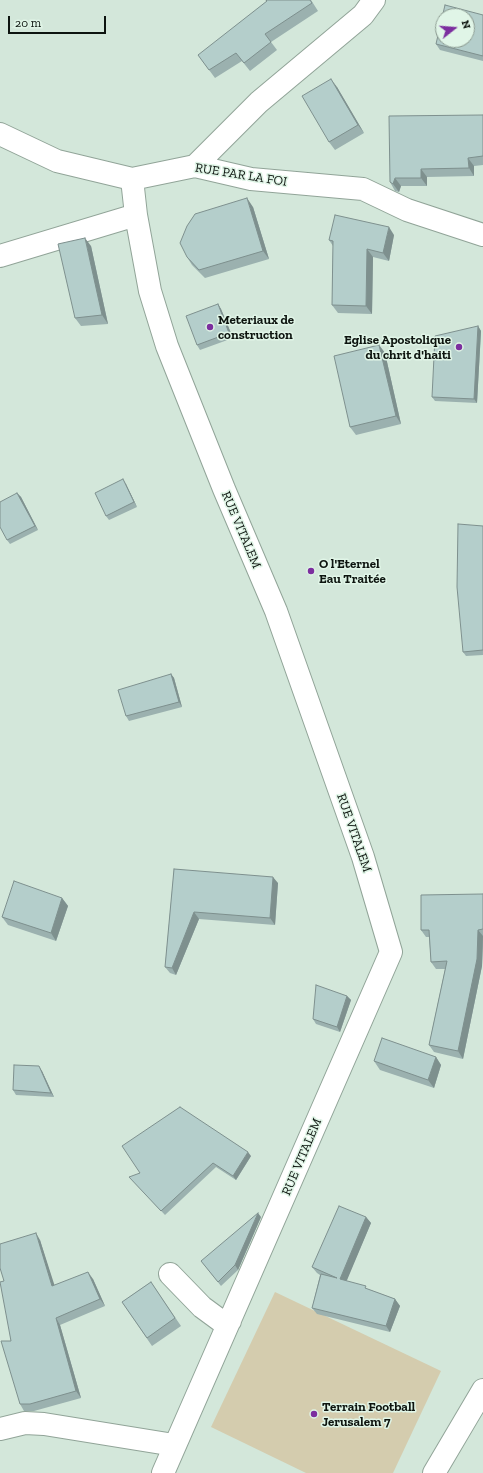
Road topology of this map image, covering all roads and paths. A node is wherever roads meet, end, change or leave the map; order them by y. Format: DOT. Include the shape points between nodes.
graph roads {
  1 [pos="374,0"];
  2 [pos="0,134"];
  3 [pos="195,166"];
  4 [pos="132,179"];
  5 [pos="136,215"];
  6 [pos="483,235"];
  7 [pos="0,256"];
  8 [pos="170,1274"];
  9 [pos="230,1321"];
  10 [pos="483,1390"];
  11 [pos="0,1429"];
  12 [pos="174,1445"];
  13 [pos="163,1473"];
  14 [pos="434,1473"];
  1 -- 3 [label="street" via="363,15 259,102"];
  2 -- 4 [label="street, RUE PAR LA FOI" via="57,161"];
  3 -- 4 [label="street, RUE PAR LA FOI"];
  3 -- 6 [label="street, RUE PAR LA FOI" via="251,179 363,189 407,210"];
  4 -- 5 [label="street, RUE VITALEM"];
  5 -- 7 [label="street"];
  5 -- 9 [label="street, RUE VITALEM" via="150,291 167,346 276,610 363,857 391,952"];
  8 -- 9 [label="street" via="202,1307 220,1321"];
  9 -- 12 [label="street, RUE VITALEM"];
  10 -- 14 [label="street"];
  11 -- 12 [label="street" via="25,1423 44,1424"];
  12 -- 13 [label="street, RUE VITALEM"];
}
